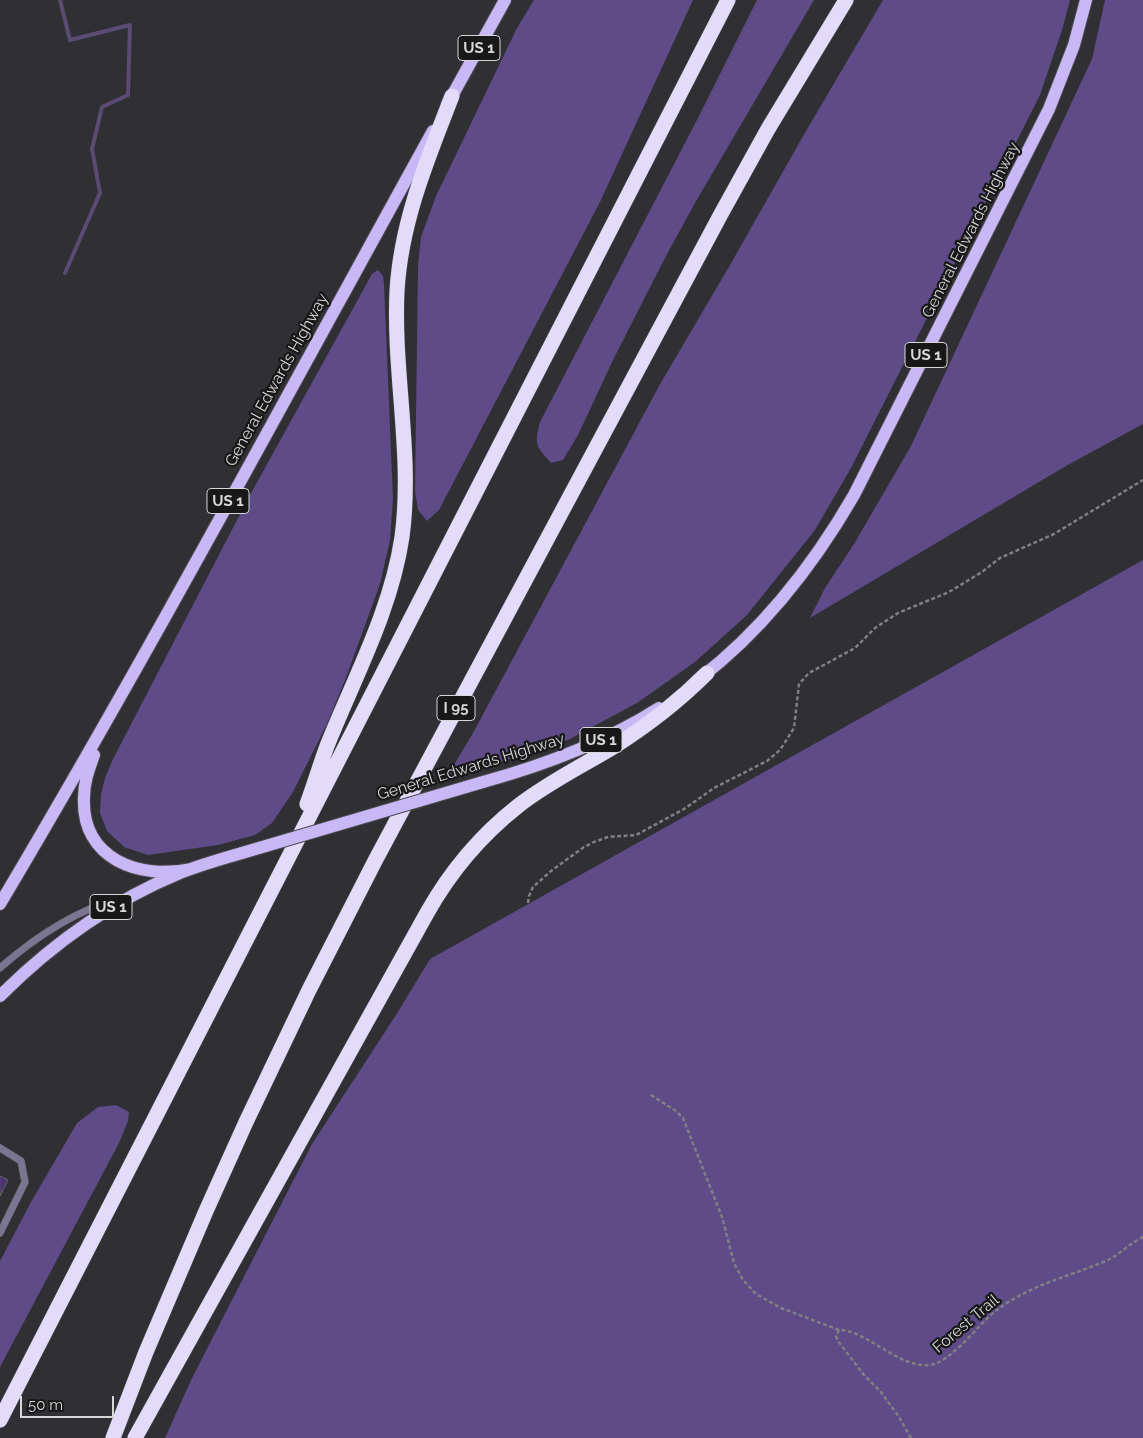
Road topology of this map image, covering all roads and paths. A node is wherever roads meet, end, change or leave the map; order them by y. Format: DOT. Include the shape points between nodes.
graph roads {
  1 [pos="505,0"];
  2 [pos="728,0"];
  3 [pos="846,0"];
  4 [pos="1086,0"];
  5 [pos="452,96"];
  6 [pos="1143,480"];
  7 [pos="134,672"];
  8 [pos="707,673"];
  9 [pos="289,856"];
  10 [pos="191,869"];
  11 [pos="138,893"];
  12 [pos="528,903"];
  13 [pos="0,904"];
  14 [pos="0,968"];
  15 [pos="0,996"];
  16 [pos="651,1095"];
  17 [pos="0,1148"];
  18 [pos="0,1233"];
  19 [pos="1143,1237"];
  20 [pos="839,1330"];
  21 [pos="0,1420"];
  22 [pos="112,1438"];
  23 [pos="135,1438"];
  24 [pos="910,1438"];
  1 -- 5 [label="main road, General Edwards Highway / US 1"];
  2 -- 9 [label="highway"];
  3 -- 22 [label="highway, I 95" via="716,222 354,902 226,1166"];
  4 -- 8 [label="main road, General Edwards Highway / US 1" via="1071,53 1046,116 854,495 789,592 742,643"];
  5 -- 7 [label="main road, General Edwards Highway / US 1"];
  5 -- 9 [label="highway" via="413,200 399,267 397,309 405,487 403,527 396,566"];
  6 -- 12 [label="path" via="1054,534 1000,558 948,592 898,613 875,628 855,648 809,673 799,684 794,728 780,750 767,761 714,788 684,809 636,835 608,837 594,842 533,886"];
  7 -- 10 [label="main road" via="89,770 84,799 86,820 99,845 127,866 158,872"];
  7 -- 13 [label="main road, General Edwards Highway / US 1"];
  8 -- 10 [label="main road, General Edwards Highway / US 1, bridge" via="650,714 597,742 546,763"];
  8 -- 23 [label="highway" via="644,726 517,806 487,833 454,871 422,921"];
  9 -- 21 [label="highway"];
  10 -- 11 [label="main road, General Edwards Highway / US 1"];
  11 -- 14 [label="lane" via="96,906 67,920 26,946"];
  11 -- 15 [label="main road, General Edwards Highway / US 1" via="60,943"];
  16 -- 20 [label="path, Forest Trail" via="683,1118 722,1217 734,1263 743,1280 756,1294 781,1308"];
  17 -- 18 [label="lane" via="21,1161 25,1182"];
  19 -- 20 [label="path, Forest Trail" via="1110,1258 1019,1295 996,1310 939,1363 918,1364 896,1357 851,1332"];
  20 -- 24 [label="path" via="838,1341 880,1391"];
}
